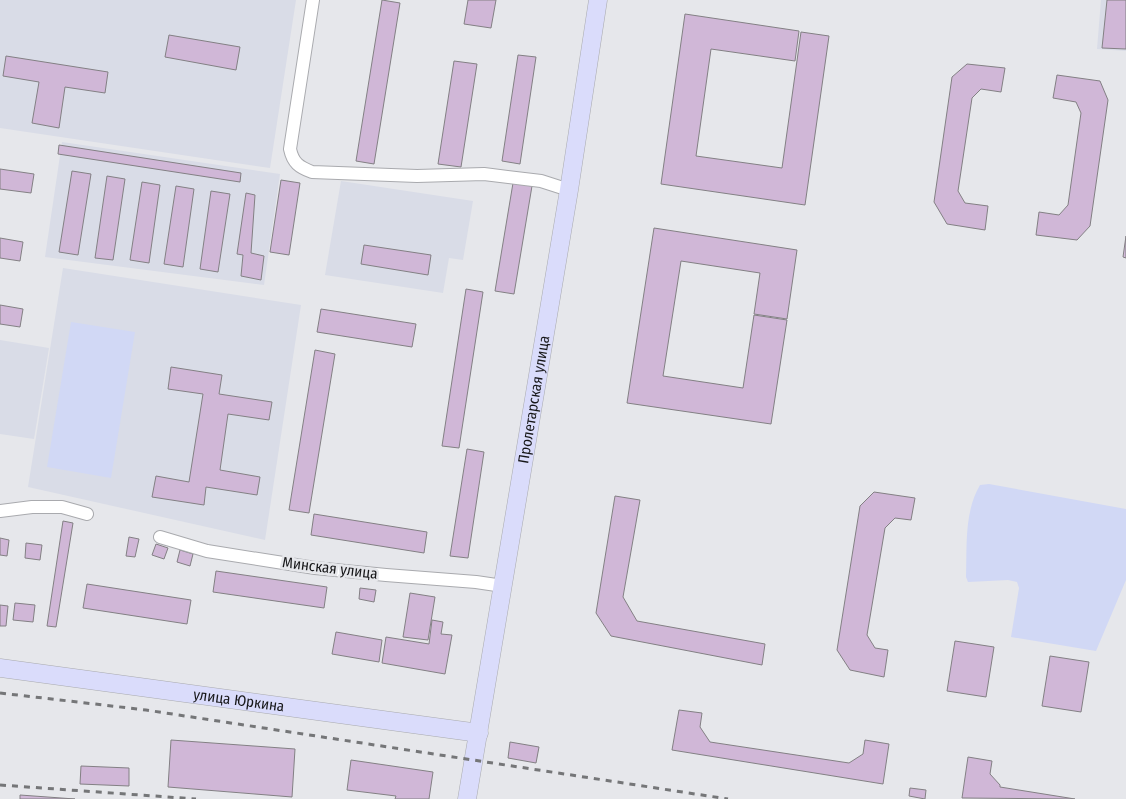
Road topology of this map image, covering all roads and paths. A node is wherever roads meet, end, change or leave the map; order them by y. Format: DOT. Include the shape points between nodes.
graph roads {
  1 [pos="313,0"];
  2 [pos="598,0"];
  3 [pos="569,190"];
  4 [pos="0,511"];
  5 [pos="87,514"];
  6 [pos="160,537"];
  7 [pos="503,586"];
  8 [pos="0,668"];
  9 [pos="479,732"];
  10 [pos="467,799"];
  1 -- 3 [label="street" via="290,149 292,160 300,168 312,172 390,175 484,174 541,181"];
  2 -- 3 [label="main road, Пролетарская улица"];
  3 -- 7 [label="main road, Пролетарская улица"];
  4 -- 5 [label="street" via="62,507"];
  6 -- 7 [label="street, Минская улица" via="207,551 314,568"];
  7 -- 9 [label="main road, Пролетарская улица"];
  8 -- 9 [label="main road, улица Юркина"];
  9 -- 10 [label="main road, Пролетарская улица"];
}
